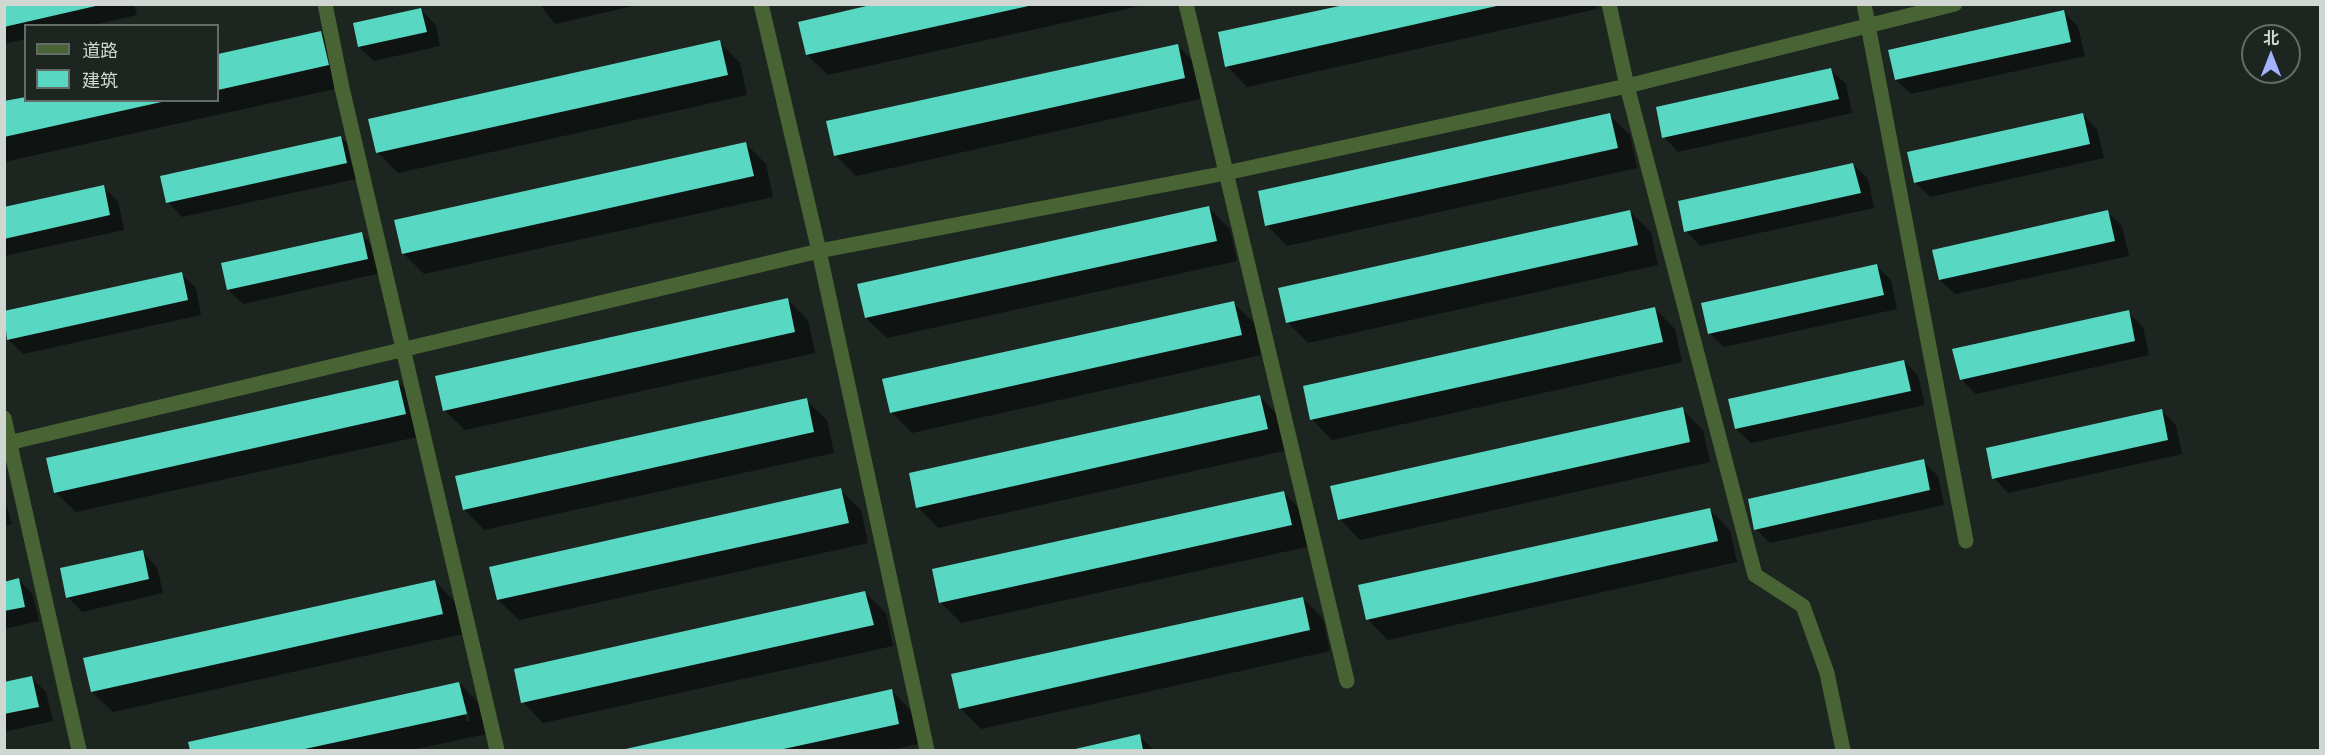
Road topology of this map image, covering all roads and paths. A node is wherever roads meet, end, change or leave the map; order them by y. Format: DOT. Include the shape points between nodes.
graph roads {
  1 [pos="325,4"];
  2 [pos="761,4"];
  3 [pos="1186,4"];
  4 [pos="1609,4"];
  5 [pos="1864,4"];
  6 [pos="1955,4"];
  7 [pos="1868,25"];
  8 [pos="1627,86"];
  9 [pos="1226,172"];
  10 [pos="819,251"];
  11 [pos="403,350"];
  12 [pos="4,418"];
  13 [pos="7,443"];
  14 [pos="1966,541"];
  15 [pos="1347,681"];
  16 [pos="80,750"];
  17 [pos="497,750"];
  18 [pos="927,750"];
  19 [pos="1843,750"];
  1 -- 11 [label="street"];
  2 -- 10 [label="street"];
  3 -- 9 [label="street"];
  4 -- 8 [label="street"];
  5 -- 7 [label="street"];
  6 -- 7 [label="street"];
  7 -- 8 [label="street"];
  7 -- 14 [label="street"];
  8 -- 9 [label="street"];
  8 -- 19 [label="street" via="1755,575 1803,606 1827,673"];
  9 -- 10 [label="street"];
  9 -- 15 [label="street"];
  10 -- 11 [label="street"];
  10 -- 18 [label="street"];
  11 -- 13 [label="street"];
  11 -- 17 [label="street"];
  12 -- 13 [label="street"];
  13 -- 16 [label="street"];
}
